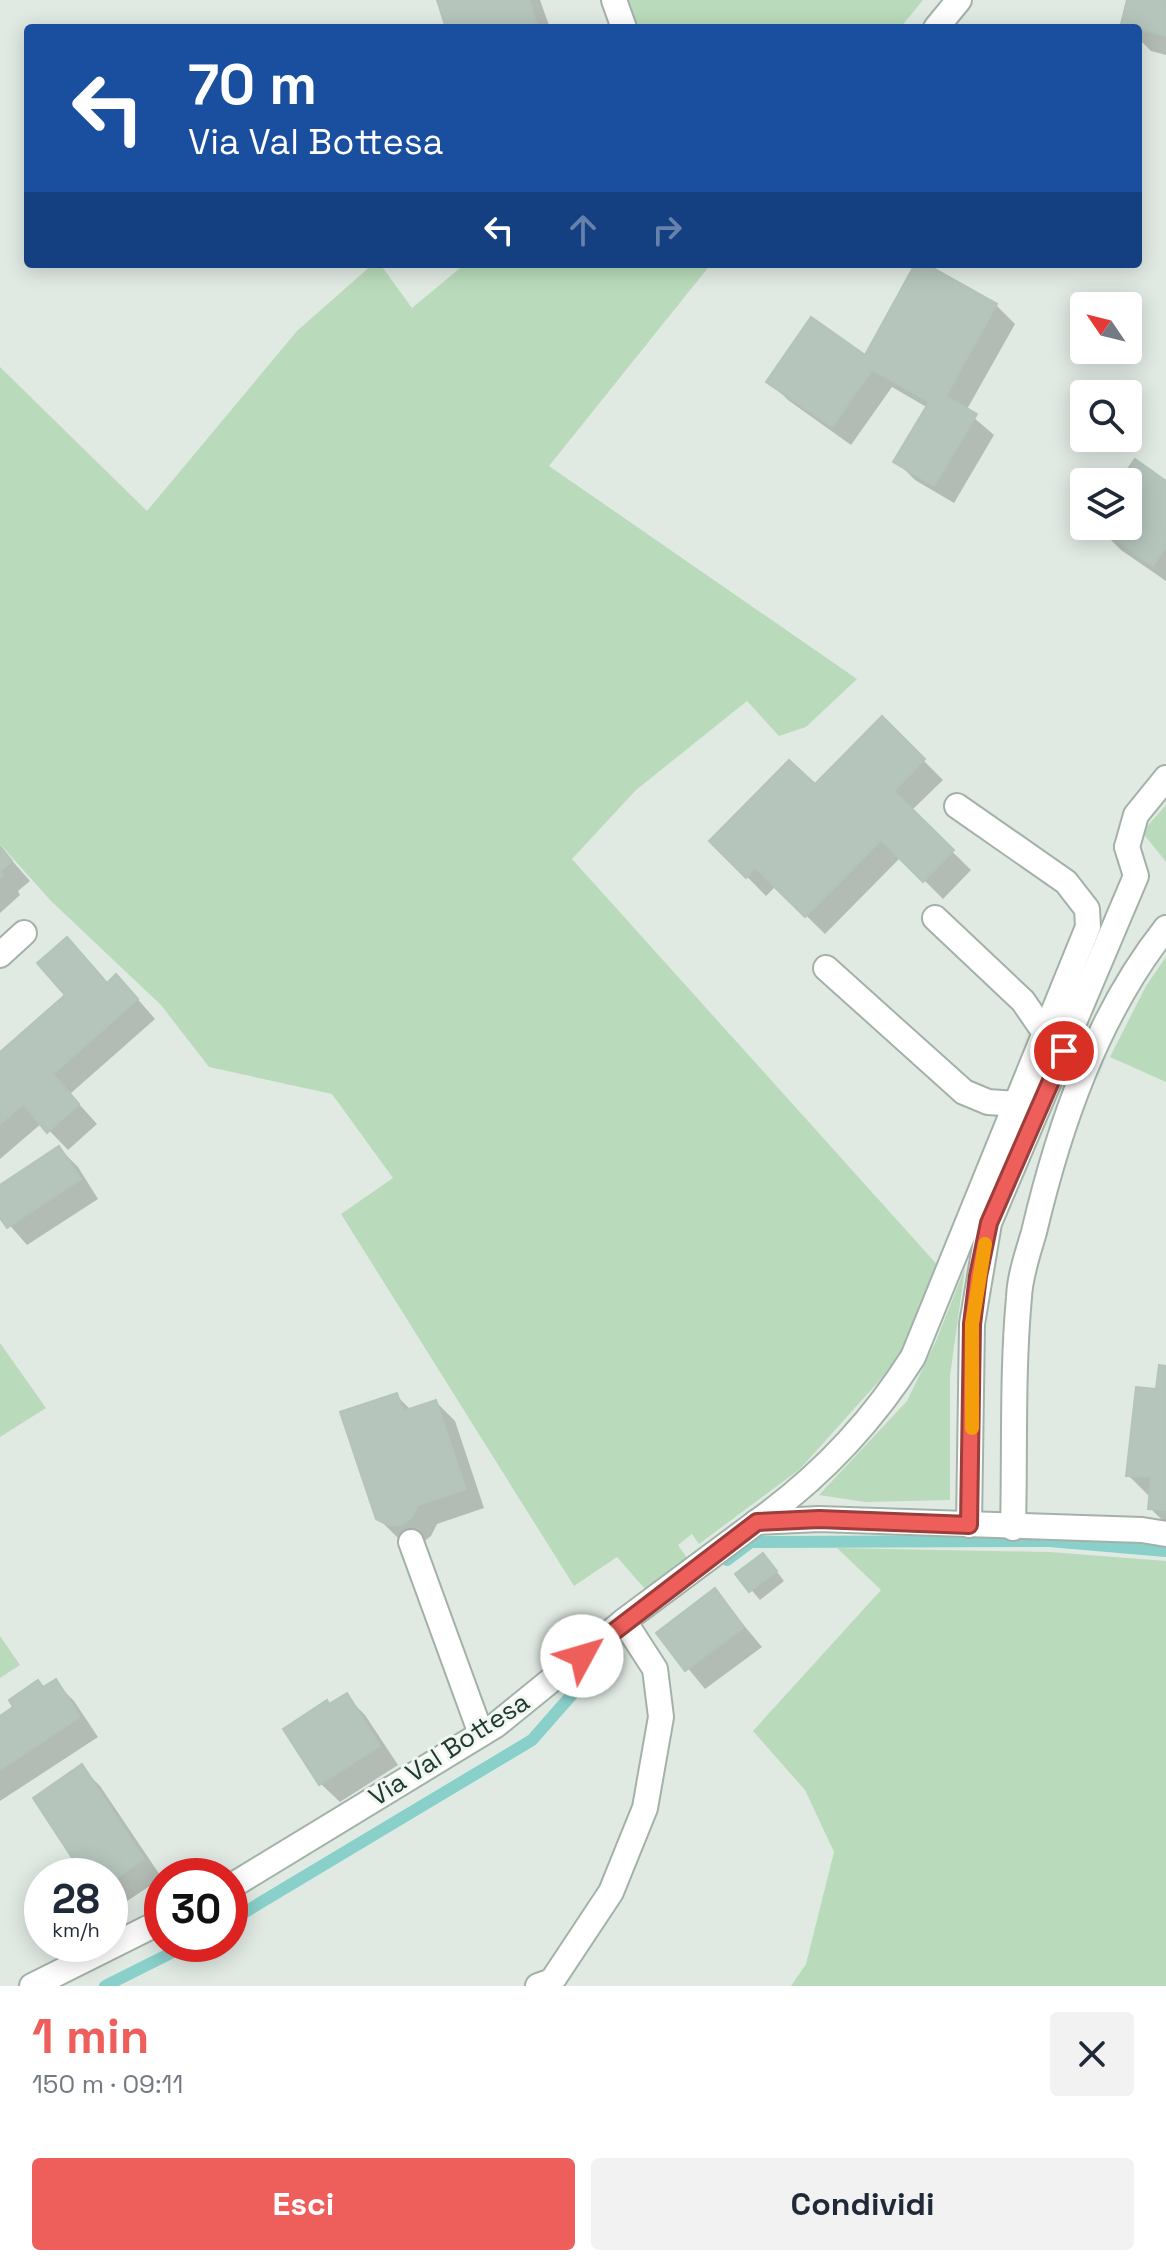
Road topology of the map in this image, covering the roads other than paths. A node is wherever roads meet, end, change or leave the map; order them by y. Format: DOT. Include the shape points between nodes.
graph roads {
  1 [pos="614,0"];
  2 [pos="959,0"];
  3 [pos="623,24"];
  4 [pos="939,24"];
  5 [pos="1166,778"];
  6 [pos="957,806"];
  7 [pos="935,918"];
  8 [pos="1166,928"];
  9 [pos="24,933"];
  10 [pos="0,955"];
  11 [pos="826,968"];
  12 [pos="1045,1033"];
  13 [pos="1017,1104"];
  14 [pos="757,1522"];
  15 [pos="969,1525"];
  16 [pos="1013,1528"];
  17 [pos="1166,1534"];
  18 [pos="411,1542"];
  19 [pos="624,1621"];
  20 [pos="481,1734"];
  21 [pos="248,1876"];
  22 [pos="144,1930"];
  23 [pos="32,1986"];
  24 [pos="538,1986"];
  1 -- 3 [label="street"];
  2 -- 4 [label="street"];
  5 -- 15 [label="street" via="1136,815 1127,847 1136,876 989,1223 972,1324"];
  6 -- 12 [label="street, Via Val Bottesa" via="1066,882 1087,909 1088,927"];
  7 -- 12 [label="street" via="1023,1001"];
  8 -- 16 [label="street" via="1123,991 1095,1050 1062,1127 1039,1209 1019,1294"];
  9 -- 10 [label="street"];
  11 -- 13 [label="street" via="964,1092 988,1102"];
  12 -- 13 [label="street, Via Val Bottesa"];
  13 -- 14 [label="street, Via Val Bottesa" via="913,1357 882,1406 800,1492"];
  14 -- 15 [label="street"];
  14 -- 19 [label="street, Via Val Bottesa"];
  15 -- 16 [label="street"];
  16 -- 17 [label="street"];
  18 -- 20 [label="street"];
  19 -- 20 [label="street, Via Val Bottesa"];
  19 -- 24 [label="street" via="655,1669 661,1717 645,1808 611,1892 552,1981"];
  20 -- 21 [label="street, Via Val Bottesa"];
  22 -- 23 [label="street"];
}
